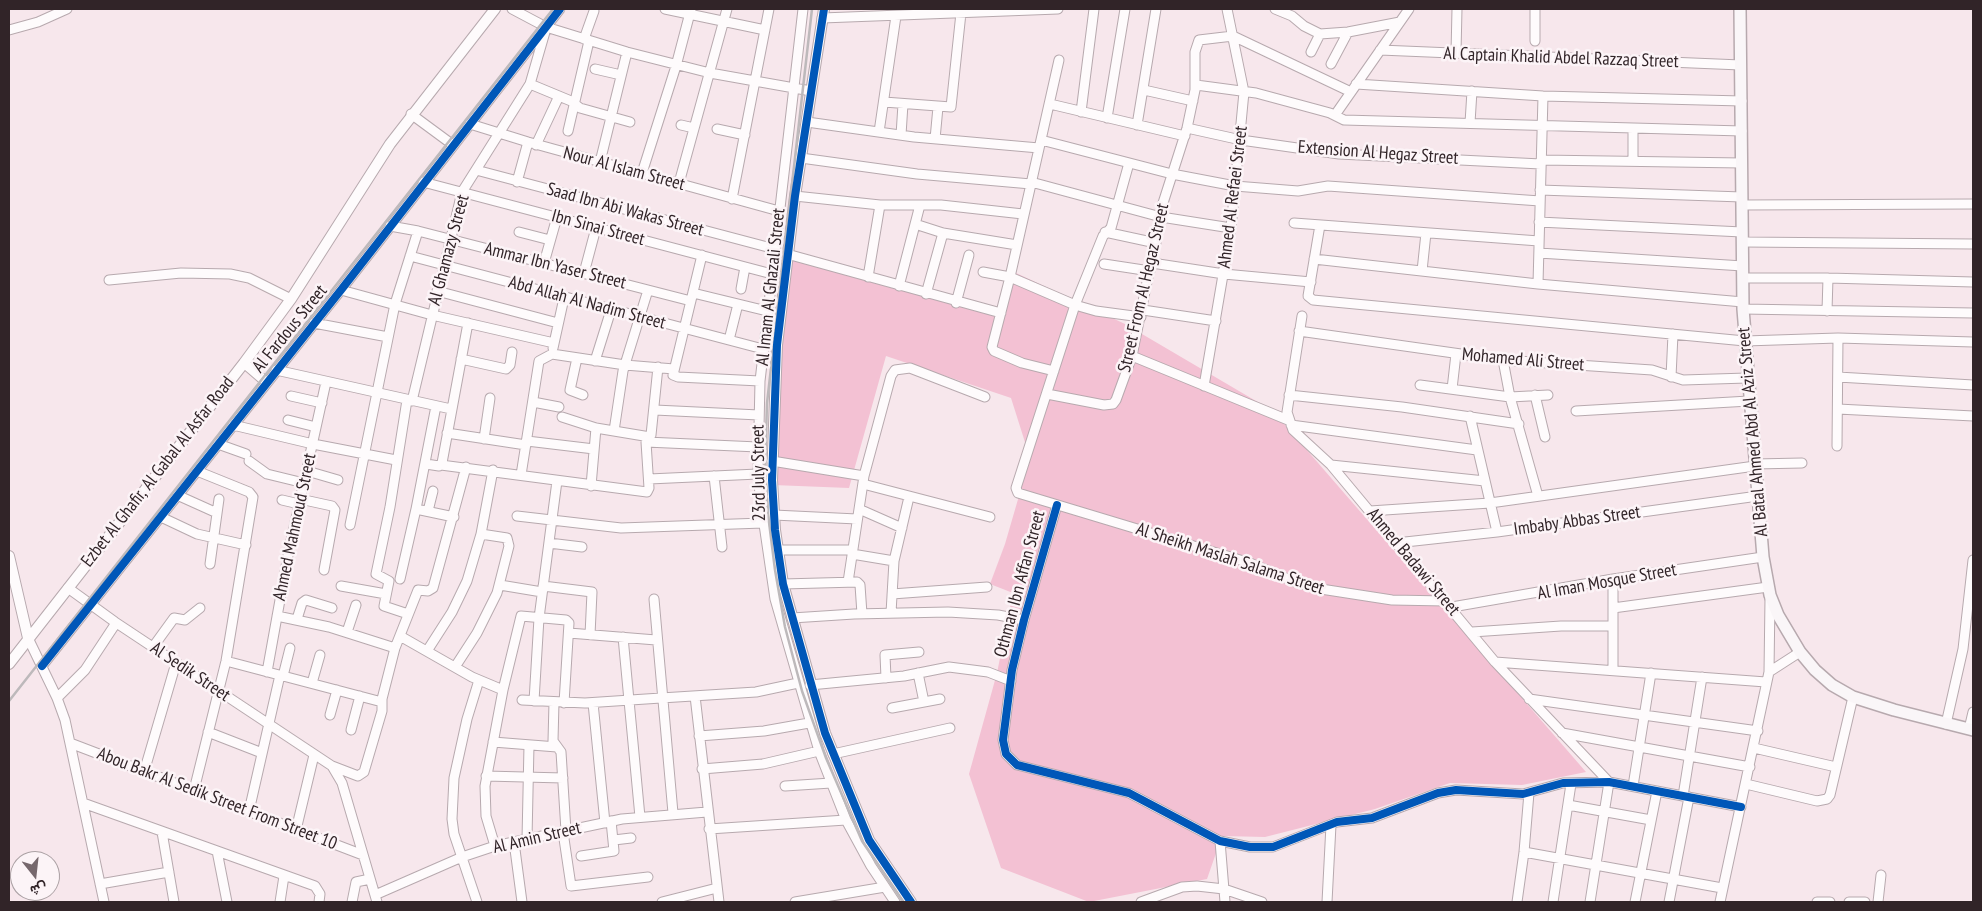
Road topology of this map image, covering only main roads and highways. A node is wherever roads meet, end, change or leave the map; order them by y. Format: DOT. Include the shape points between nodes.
graph roads {
  1 [pos="1740,9"];
  2 [pos="1971,730"];
  1 -- 2 [label="main road, Al Batal Ahmed Abd Al Aziz Street" via="1743,306 1762,557 1769,591 1778,615 1800,652 1832,685 1853,696"];
}
